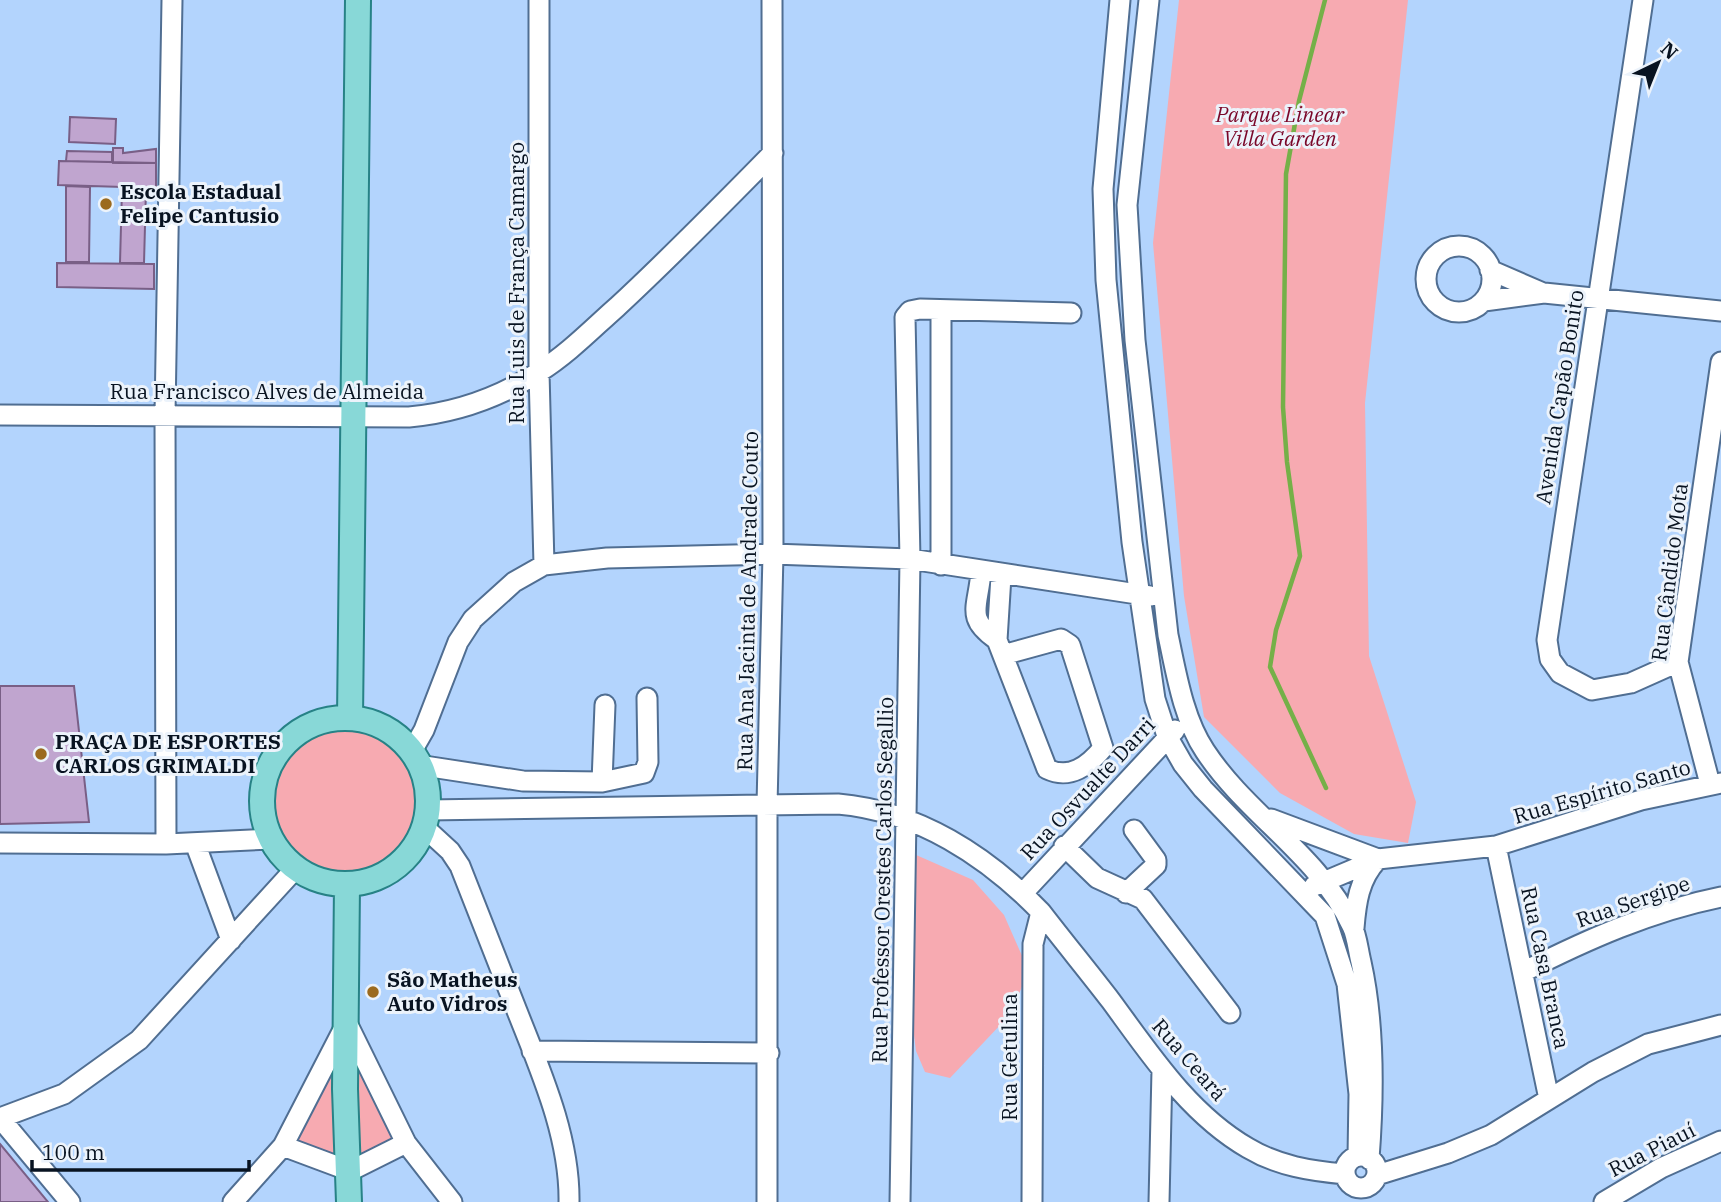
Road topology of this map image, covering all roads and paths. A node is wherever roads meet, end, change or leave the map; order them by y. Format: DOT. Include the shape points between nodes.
graph roads {
  1 [pos="172,0"];
  2 [pos="358,0"];
  3 [pos="538,0"];
  4 [pos="772,0"];
  5 [pos="1120,0"];
  6 [pos="1149,0"];
  7 [pos="1643,0"];
  8 [pos="773,153"];
  9 [pos="1490,270"];
  10 [pos="1544,293"];
  11 [pos="1598,300"];
  12 [pos="1484,301"];
  13 [pos="941,310"];
  14 [pos="1721,311"];
  15 [pos="1071,313"];
  16 [pos="1721,362"];
  17 [pos="539,372"];
  18 [pos="165,414"];
  19 [pos="0,415"];
  20 [pos="355,416"];
  21 [pos="773,554"];
  22 [pos="910,559"];
  23 [pos="544,565"];
  24 [pos="941,565"];
  25 [pos="981,572"];
  26 [pos="1001,576"];
  27 [pos="1140,596"];
  28 [pos="1162,596"];
  29 [pos="1000,647"];
  30 [pos="1678,662"];
  31 [pos="647,698"];
  32 [pos="605,705"];
  33 [pos="350,718"];
  34 [pos="1190,718"];
  35 [pos="1167,736"];
  36 [pos="415,758"];
  37 [pos="601,782"];
  38 [pos="1716,784"];
  39 [pos="767,805"];
  40 [pos="1256,813"];
  41 [pos="426,819"];
  42 [pos="907,819"];
  43 [pos="1134,830"];
  44 [pos="271,839"];
  45 [pos="1068,842"];
  46 [pos="0,843"];
  47 [pos="195,843"];
  48 [pos="166,844"];
  49 [pos="1496,846"];
  50 [pos="1378,859"];
  51 [pos="296,868"];
  52 [pos="1324,881"];
  53 [pos="347,885"];
  54 [pos="1118,888"];
  55 [pos="1303,890"];
  56 [pos="1023,893"];
  57 [pos="1721,897"];
  58 [pos="1041,912"];
  59 [pos="1354,929"];
  60 [pos="231,940"];
  61 [pos="1523,972"];
  62 [pos="1230,1013"];
  63 [pos="347,1023"];
  64 [pos="1721,1026"];
  65 [pos="532,1051"];
  66 [pos="769,1053"];
  67 [pos="1162,1070"];
  68 [pos="1549,1099"];
  69 [pos="0,1118"];
  70 [pos="1721,1141"];
  71 [pos="405,1143"];
  72 [pos="283,1146"];
  73 [pos="349,1171"];
  74 [pos="1369,1175"];
  75 [pos="1350,1187"];
  76 [pos="70,1202"];
  77 [pos="233,1202"];
  78 [pos="349,1202"];
  79 [pos="452,1202"];
  80 [pos="569,1202"];
  81 [pos="767,1202"];
  82 [pos="900,1202"];
  83 [pos="1032,1202"];
  84 [pos="1159,1202"];
  85 [pos="1604,1202"];
  1 -- 18 [label="street"];
  2 -- 20 [label="main road"];
  3 -- 17 [label="street, Rua Luis de França Camargo"];
  4 -- 8 [label="street, Rua Ana Jacinta de Andrade Couto"];
  5 -- 27 [label="street" via="1103,189 1114,375"];
  6 -- 28 [label="street" via="1127,205 1135,340"];
  7 -- 11 [label="street, Avenida Capão Bonito"];
  8 -- 17 [label="street, Rua Francisco Alves de Almeida" via="654,272"];
  8 -- 21 [label="street, Rua Ana Jacinta de Andrade Couto"];
  9 -- 10 [label="street"];
  9 -- 12 [label="street" via="1492,284"];
  9 -- 12 [label="street" via="1478,253 1459,246 1439,253 1427,270 1428,292 1443,309 1465,312"];
  10 -- 11 [label="street"];
  10 -- 12 [label="street"];
  11 -- 14 [label="street"];
  11 -- 30 [label="street, Avenida Capão Bonito" via="1550,609 1550,659 1560,673 1592,690 1632,683"];
  13 -- 15 [label="street"];
  13 -- 22 [label="street, Rua Professor Orestes Carlos Segallio" via="910,311 905,317"];
  13 -- 24 [label="street"];
  16 -- 30 [label="street, Rua Cândido Mota"];
  17 -- 20 [label="street, Rua Francisco Alves de Almeida" via="493,396 435,415"];
  17 -- 23 [label="street, Rua Luis de França Camargo"];
  18 -- 19 [label="street, Rua Francisco Alves de Almeida"];
  18 -- 20 [label="street, Rua Francisco Alves de Almeida"];
  18 -- 48 [label="street"];
  20 -- 33 [label="main road"];
  21 -- 22 [label="street"];
  21 -- 23 [label="street" via="607,558"];
  21 -- 39 [label="street, Rua Ana Jacinta de Andrade Couto"];
  22 -- 24 [label="street"];
  22 -- 42 [label="street, Rua Professor Orestes Carlos Segallio"];
  23 -- 36 [label="street" via="514,582 473,619 454,651"];
  24 -- 25 [label="street"];
  25 -- 26 [label="street"];
  25 -- 29 [label="street" via="975,620"];
  26 -- 27 [label="street"];
  26 -- 29 [label="street"];
  27 -- 28 [label="street"];
  27 -- 35 [label="street" via="1155,699"];
  28 -- 34 [label="street"];
  29 -- 29 [label="street" via="1046,769 1070,774 1090,761 1103,748 1070,645 1061,639"];
  30 -- 38 [label="street, Rua Cândido Mota"];
  31 -- 37 [label="street" via="648,762 644,773"];
  32 -- 37 [label="street"];
  33 -- 36 [label="main road" via="370,721 393,733"];
  33 -- 44 [label="main road" via="316,722 299,731 273,758 262,813"];
  34 -- 35 [label="street, Rua Osvualte Darri"];
  34 -- 40 [label="street" via="1204,750"];
  35 -- 45 [label="street, Rua Osvualte Darri"];
  35 -- 55 [label="street" via="1203,789"];
  36 -- 37 [label="street" via="523,781"];
  36 -- 41 [label="main road" via="426,784"];
  38 -- 49 [label="street, Rua Espírito Santo" via="1641,800"];
  39 -- 41 [label="street, Rua Ceará"];
  39 -- 42 [label="street, Rua Ceará" via="872,807"];
  39 -- 66 [label="street, Rua Ana Jacinta de Andrade Couto"];
  40 -- 50 [label="street"];
  40 -- 52 [label="street"];
  41 -- 53 [label="main road" via="414,848 397,867 376,879"];
  41 -- 65 [label="street" via="460,866"];
  42 -- 56 [label="street, Rua Ceará" via="950,840"];
  42 -- 82 [label="street, Rua Professor Orestes Carlos Segallio"];
  43 -- 54 [label="street" via="1156,865"];
  44 -- 47 [label="street"];
  44 -- 51 [label="main road"];
  45 -- 54 [label="street" via="1104,869"];
  45 -- 56 [label="street, Rua Osvualte Darri"];
  46 -- 48 [label="street"];
  47 -- 48 [label="street"];
  47 -- 60 [label="street"];
  49 -- 50 [label="street, Rua Espírito Santo"];
  49 -- 61 [label="street, Rua Casa Branca"];
  50 -- 52 [label="street"];
  50 -- 59 [label="street" via="1358,893"];
  51 -- 53 [label="main road" via="313,878"];
  51 -- 60 [label="street"];
  52 -- 55 [label="street"];
  52 -- 59 [label="street"];
  53 -- 63 [label="main road"];
  54 -- 62 [label="street" via="1151,907"];
  55 -- 74 [label="street" via="1325,916 1347,984"];
  56 -- 58 [label="street, Rua Ceará"];
  57 -- 61 [label="street, Rua Sergipe" via="1607,932"];
  58 -- 67 [label="street, Rua Ceará"];
  58 -- 83 [label="street, Rua Getulina" via="1033,944"];
  59 -- 74 [label="street" via="1368,996"];
  60 -- 69 [label="street" via="139,1040 64,1094"];
  61 -- 68 [label="street, Rua Casa Branca"];
  63 -- 71 [label="street"];
  63 -- 72 [label="street"];
  63 -- 73 [label="main road"];
  64 -- 68 [label="street" via="1648,1044"];
  65 -- 66 [label="street"];
  65 -- 80 [label="street" via="560,1135 569,1174"];
  66 -- 81 [label="street, Rua Ana Jacinta de Andrade Couto"];
  67 -- 75 [label="street, Rua Ceará" via="1247,1148"];
  67 -- 84 [label="street"];
  68 -- 74 [label="street" via="1491,1135 1448,1153"];
  69 -- 76 [label="street"];
  70 -- 85 [label="street, Rua Piauí" via="1661,1168"];
  71 -- 73 [label="street"];
  71 -- 79 [label="street"];
  72 -- 73 [label="street"];
  72 -- 77 [label="street"];
  73 -- 78 [label="main road"];
  74 -- 75 [label="street, Rua Ceará" via="1358,1188"];
  74 -- 75 [label="street" via="1348,1162"];
}
